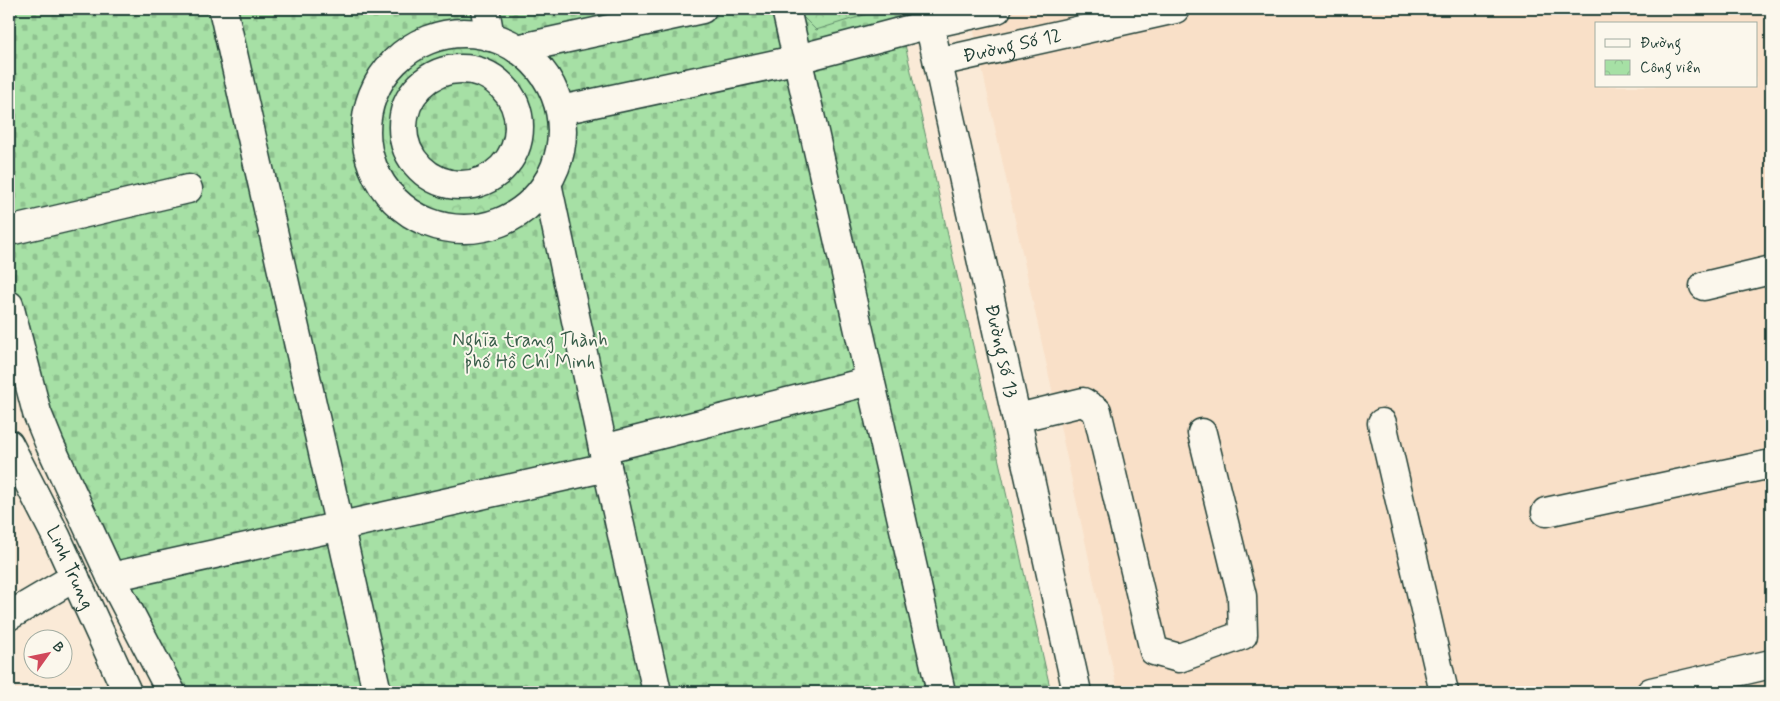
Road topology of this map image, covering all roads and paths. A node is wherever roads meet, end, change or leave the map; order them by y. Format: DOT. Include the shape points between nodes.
graph roads {
  1 [pos="223,9"];
  2 [pos="485,9"];
  3 [pos="702,9"];
  4 [pos="786,9"];
  5 [pos="997,9"];
  6 [pos="1176,9"];
  7 [pos="928,16"];
  8 [pos="490,37"];
  9 [pos="517,49"];
  10 [pos="797,59"];
  11 [pos="938,62"];
  12 [pos="473,69"];
  13 [pos="561,110"];
  14 [pos="547,183"];
  15 [pos="188,189"];
  16 [pos="9,231"];
  17 [pos="1771,270"];
  18 [pos="1704,286"];
  19 [pos="9,305"];
  20 [pos="870,382"];
  21 [pos="1017,418"];
  22 [pos="1382,423"];
  23 [pos="1202,433"];
  24 [pos="9,444"];
  25 [pos="605,458"];
  26 [pos="1771,464"];
  27 [pos="1546,512"];
  28 [pos="339,527"];
  29 [pos="74,577"];
  30 [pos="111,577"];
  31 [pos="9,616"];
  32 [pos="1771,664"];
  33 [pos="127,692"];
  34 [pos="170,692"];
  35 [pos="378,692"];
  36 [pos="657,692"];
  37 [pos="941,692"];
  38 [pos="1077,692"];
  39 [pos="1444,692"];
  40 [pos="1651,692"];
  1 -- 28 [label="street"];
  2 -- 8 [label="street"];
  3 -- 9 [label="street"];
  4 -- 10 [label="street"];
  5 -- 7 [label="street, Đường Số 12"];
  6 -- 11 [label="street, Đường Số 12"];
  7 -- 10 [label="street, Đường Số 12"];
  7 -- 11 [label="street, Đường số 13"];
  8 -- 9 [label="street"];
  8 -- 14 [label="street" via="469,32 438,36 410,48 387,69 372,96 366,127 371,160 386,190 411,213 442,227 475,229 507,220 534,200"];
  9 -- 13 [label="street" via="547,78"];
  10 -- 13 [label="street, Đường Số 12"];
  10 -- 20 [label="street"];
  11 -- 21 [label="street, Đường số 13"];
  12 -- 12 [label="street" via="491,77 506,90 516,106 517,142 510,159 497,173 481,182 463,185 445,182 415,162 406,144 403,124 407,105 418,87 433,75 452,69"];
  13 -- 14 [label="street" via="562,140 554,173"];
  14 -- 25 [label="street"];
  15 -- 16 [label="street"];
  17 -- 18 [label="street"];
  19 -- 30 [label="street" via="37,413"];
  20 -- 25 [label="street"];
  20 -- 37 [label="street"];
  21 -- 23 [label="street" via="1083,402 1097,411 1154,651 1179,658 1243,636 1242,596"];
  21 -- 38 [label="street, Đường số 13"];
  22 -- 39 [label="street"];
  24 -- 29 [label="street, Linh Trung"];
  25 -- 28 [label="street"];
  25 -- 36 [label="street"];
  26 -- 27 [label="street"];
  28 -- 30 [label="street"];
  28 -- 35 [label="street"];
  29 -- 31 [label="street"];
  29 -- 33 [label="street, Linh Trung"];
  30 -- 34 [label="street"];
  32 -- 40 [label="street"];
}
